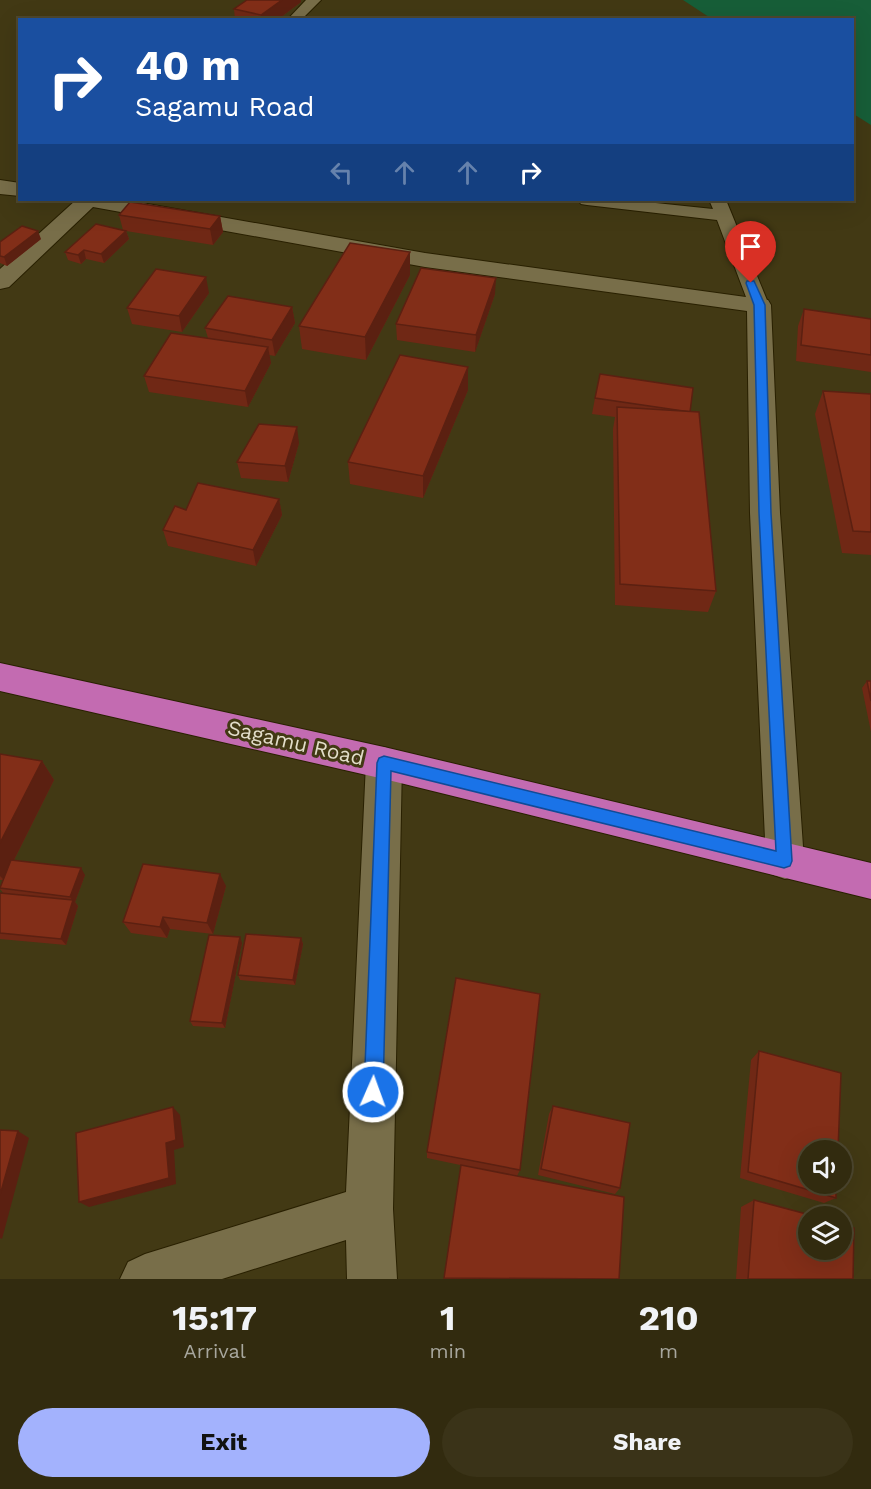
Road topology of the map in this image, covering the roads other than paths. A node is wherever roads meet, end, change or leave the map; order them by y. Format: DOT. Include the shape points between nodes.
graph roads {
  1 [pos="315,0"];
  2 [pos="295,18"];
  3 [pos="0,187"];
  4 [pos="18,190"];
  5 [pos="89,201"];
  6 [pos="96,201"];
  7 [pos="604,201"];
  8 [pos="722,208"];
  9 [pos="0,282"];
  10 [pos="759,305"];
  11 [pos="0,677"];
  12 [pos="384,763"];
  13 [pos="784,861"];
  14 [pos="871,881"];
  15 [pos="369,1209"];
  16 [pos="145,1279"];
  17 [pos="372,1279"];
  1 -- 2 [label="lane"];
  3 -- 4 [label="street"];
  5 -- 9 [label="street"];
  6 -- 10 [label="street" via="425,260"];
  7 -- 8 [label="lane"];
  8 -- 10 [label="lane"];
  10 -- 13 [label="street" via="765,513"];
  11 -- 12 [label="highway, Sagamu Road"];
  12 -- 13 [label="highway, Sagamu Road"];
  12 -- 15 [label="street"];
  13 -- 14 [label="highway, Sagamu Road"];
  15 -- 16 [label="street"];
  15 -- 17 [label="street"];
}
